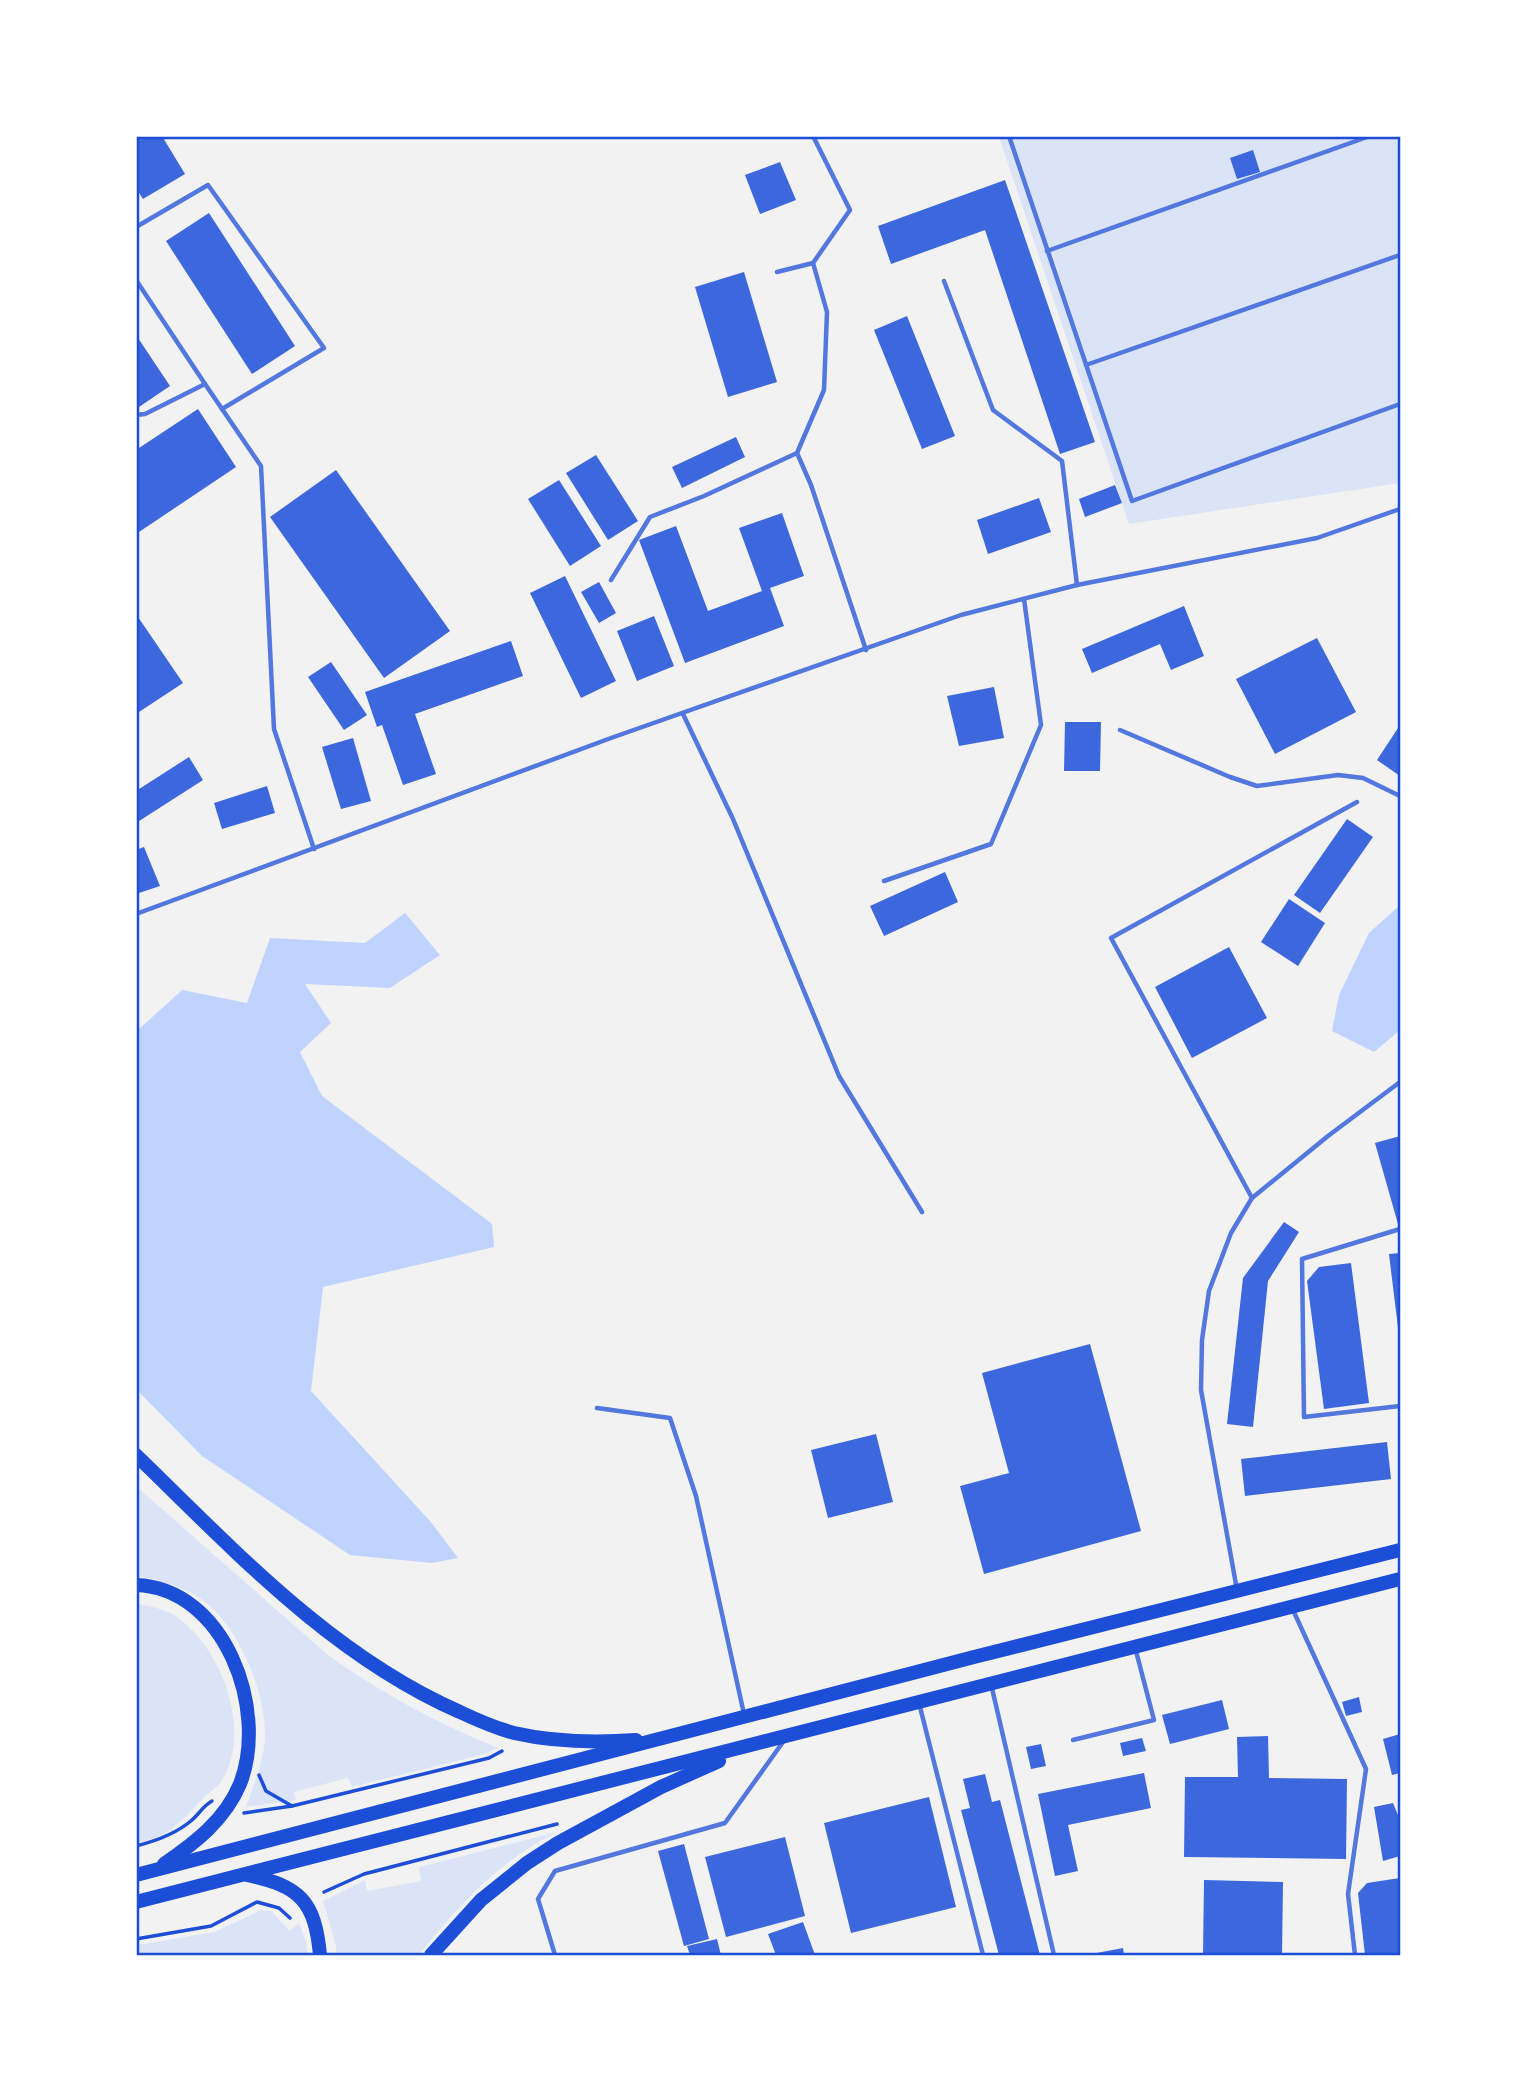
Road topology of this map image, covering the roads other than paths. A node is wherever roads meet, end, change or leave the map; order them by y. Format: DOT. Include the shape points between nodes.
graph roads {
  1 [pos="813,136"];
  2 [pos="1009,136"];
  3 [pos="1370,136"];
  4 [pos="136,227"];
  5 [pos="1047,251"];
  6 [pos="1401,255"];
  7 [pos="813,263"];
  8 [pos="777,272"];
  9 [pos="136,280"];
  10 [pos="944,281"];
  11 [pos="1086,365"];
  12 [pos="205,384"];
  13 [pos="1401,404"];
  14 [pos="222,409"];
  15 [pos="136,415"];
  16 [pos="797,453"];
  17 [pos="1401,509"];
  18 [pos="611,580"];
  19 [pos="1077,585"];
  20 [pos="1024,599"];
  21 [pos="866,650"];
  22 [pos="683,714"];
  23 [pos="1120,730"];
  24 [pos="1401,796"];
  25 [pos="1357,802"];
  26 [pos="314,849"];
  27 [pos="884,881"];
  28 [pos="136,914"];
  29 [pos="1401,1082"];
  30 [pos="1252,1198"];
  31 [pos="922,1212"];
  32 [pos="1401,1229"];
  33 [pos="1401,1406"];
  34 [pos="597,1408"];
  35 [pos="136,1455"];
  36 [pos="1401,1550"];
  37 [pos="1401,1579"];
  38 [pos="136,1585"];
  39 [pos="1237,1591"];
  40 [pos="1292,1606"];
  41 [pos="1135,1646"];
  42 [pos="991,1684"];
  43 [pos="919,1702"];
  44 [pos="745,1719"];
  45 [pos="679,1735"];
  46 [pos="788,1735"];
  47 [pos="1073,1740"];
  48 [pos="759,1744"];
  49 [pos="155,1870"];
  50 [pos="242,1874"];
  51 [pos="136,1875"];
  52 [pos="136,1902"];
  53 [pos="320,1955"];
  54 [pos="431,1955"];
  55 [pos="555,1955"];
  56 [pos="983,1955"];
  57 [pos="1054,1955"];
  58 [pos="1354,1955"];
  1 -- 7 [label="lane" via="850,210"];
  2 -- 5 [label="lane"];
  3 -- 5 [label="lane"];
  4 -- 14 [label="lane" via="208,185 324,348"];
  5 -- 11 [label="lane"];
  6 -- 11 [label="lane"];
  7 -- 8 [label="lane"];
  7 -- 16 [label="lane" via="827,312 824,390"];
  9 -- 12 [label="lane"];
  10 -- 19 [label="lane" via="993,410 1062,461"];
  11 -- 13 [label="lane" via="1132,501"];
  12 -- 14 [label="lane"];
  12 -- 15 [label="lane"];
  14 -- 26 [label="lane" via="261,466 274,729"];
  16 -- 18 [label="lane" via="650,517"];
  16 -- 21 [label="lane"];
  17 -- 19 [label="lane" via="1317,538"];
  19 -- 20 [label="lane"];
  20 -- 21 [label="lane" via="961,615"];
  20 -- 27 [label="lane" via="1041,726 991,844"];
  21 -- 22 [label="lane"];
  22 -- 26 [label="lane"];
  22 -- 31 [label="lane" via="733,819 839,1076"];
  23 -- 24 [label="lane" via="1257,786 1338,775 1363,778"];
  25 -- 30 [label="lane" via="1111,937"];
  26 -- 28 [label="lane"];
  29 -- 30 [label="lane"];
  30 -- 39 [label="lane" via="1231,1233 1209,1291 1202,1340 1201,1390"];
  32 -- 33 [label="lane" via="1302,1259 1304,1417"];
  34 -- 44 [label="lane" via="670,1418 696,1496"];
  35 -- 45 [label="main road" via="304,1614 374,1667 422,1695 489,1725 540,1738 592,1742"];
  36 -- 39 [label="main road"];
  37 -- 40 [label="main road"];
  38 -- 49 [label="main road" via="152,1585 178,1595 212,1626 230,1654 247,1702 249,1732 241,1781 225,1810 200,1838"];
  39 -- 44 [label="main road"];
  40 -- 41 [label="main road"];
  40 -- 58 [label="lane" via="1366,1769 1348,1894"];
  41 -- 42 [label="main road"];
  41 -- 47 [label="lane" via="1154,1720"];
  42 -- 43 [label="main road"];
  42 -- 57 [label="lane"];
  43 -- 46 [label="main road"];
  43 -- 56 [label="lane"];
  44 -- 45 [label="main road"];
  45 -- 49 [label="main road"];
  46 -- 48 [label="main road"];
  46 -- 55 [label="lane" via="725,1823 555,1871 538,1899"];
  48 -- 50 [label="main road"];
  48 -- 54 [label="main road" via="661,1787 544,1852 481,1900"];
  49 -- 51 [label="main road"];
  50 -- 52 [label="main road"];
  50 -- 53 [label="main road" via="299,1894 311,1910"];
}
